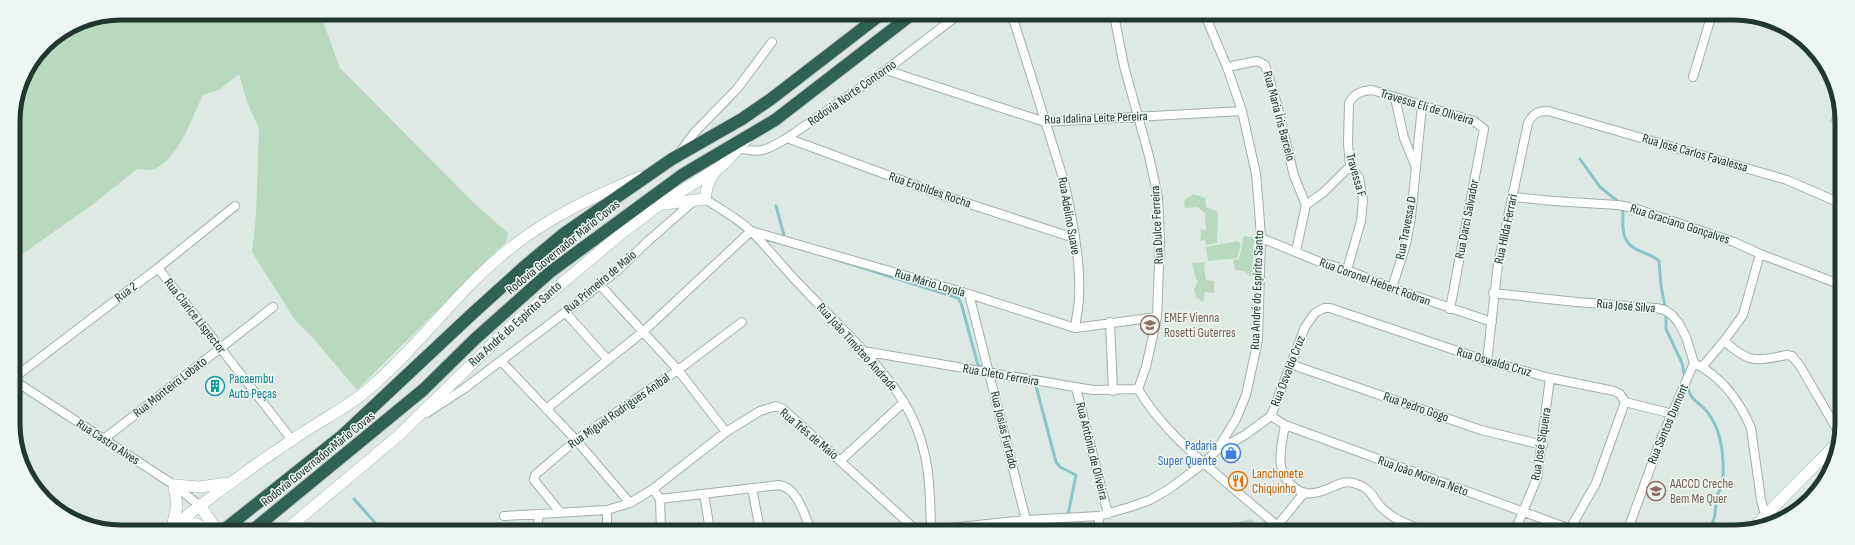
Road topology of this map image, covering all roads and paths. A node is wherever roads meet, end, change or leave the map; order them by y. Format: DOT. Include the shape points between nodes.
graph roads {
  1 [pos="873,20"];
  2 [pos="905,20"];
  3 [pos="951,20"];
  4 [pos="1014,20"];
  5 [pos="1115,20"];
  6 [pos="1207,20"];
  7 [pos="1710,20"];
  8 [pos="772,42"];
  9 [pos="1227,67"];
  10 [pos="886,70"];
  11 [pos="1693,77"];
  12 [pos="1395,98"];
  13 [pos="1349,103"];
  14 [pos="1422,106"];
  15 [pos="1242,110"];
  16 [pos="1548,110"];
  17 [pos="1138,118"];
  18 [pos="1045,122"];
  19 [pos="1484,129"];
  20 [pos="752,133"];
  21 [pos="787,138"];
  22 [pos="738,148"];
  23 [pos="678,156"];
  24 [pos="723,164"];
  25 [pos="1350,166"];
  26 [pos="1416,168"];
  27 [pos="657,170"];
  28 [pos="1513,197"];
  29 [pos="700,200"];
  30 [pos="1835,201"];
  31 [pos="659,205"];
  32 [pos="1306,205"];
  33 [pos="235,206"];
  34 [pos="751,231"];
  35 [pos="1074,238"];
  36 [pos="1261,238"];
  37 [pos="1296,251"];
  38 [pos="1760,254"];
  39 [pos="158,268"];
  40 [pos="1347,270"];
  41 [pos="1835,282"];
  42 [pos="600,285"];
  43 [pos="1392,288"];
  44 [pos="1494,293"];
  45 [pos="969,294"];
  46 [pos="274,307"];
  47 [pos="1450,309"];
  48 [pos="565,312"];
  49 [pos="1315,313"];
  50 [pos="1158,317"];
  51 [pos="742,322"];
  52 [pos="1110,322"];
  53 [pos="1492,322"];
  54 [pos="1075,328"];
  55 [pos="644,331"];
  56 [pos="1724,341"];
  57 [pos="220,348"];
  58 [pos="863,351"];
  59 [pos="608,360"];
  60 [pos="502,361"];
  61 [pos="1487,361"];
  62 [pos="1694,363"];
  63 [pos="1290,364"];
  64 [pos="1702,367"];
  65 [pos="678,370"];
  66 [pos="20,373"];
  67 [pos="990,373"];
  68 [pos="1550,378"];
  69 [pos="20,384"];
  70 [pos="1076,388"];
  71 [pos="1138,390"];
  72 [pos="1113,391"];
  73 [pos="904,402"];
  74 [pos="1625,402"];
  75 [pos="546,409"];
  76 [pos="1673,414"];
  77 [pos="1271,416"];
  78 [pos="410,424"];
  79 [pos="1285,425"];
  80 [pos="1835,426"];
  81 [pos="726,432"];
  82 [pos="104,439"];
  83 [pos="292,440"];
  84 [pos="576,440"];
  85 [pos="1543,445"];
  86 [pos="1832,448"];
  87 [pos="1217,450"];
  88 [pos="840,461"];
  89 [pos="1204,463"];
  90 [pos="231,483"];
  91 [pos="174,485"];
  92 [pos="752,488"];
  93 [pos="653,489"];
  94 [pos="1304,493"];
  95 [pos="704,494"];
  96 [pos="660,499"];
  97 [pos="630,503"];
  98 [pos="200,506"];
  99 [pos="607,510"];
  100 [pos="560,512"];
  101 [pos="1524,513"];
  102 [pos="539,514"];
  103 [pos="1104,515"];
  104 [pos="1765,515"];
  105 [pos="504,516"];
  106 [pos="1026,520"];
  107 [pos="1758,522"];
  108 [pos="171,525"];
  109 [pos="174,525"];
  110 [pos="176,525"];
  111 [pos="198,525"];
  112 [pos="213,525"];
  113 [pos="231,525"];
  114 [pos="259,525"];
  115 [pos="292,525"];
  116 [pos="538,525"];
  117 [pos="607,525"];
  118 [pos="661,525"];
  119 [pos="709,525"];
  120 [pos="759,525"];
  121 [pos="809,525"];
  122 [pos="910,525"];
  123 [pos="930,525"];
  124 [pos="978,525"];
  125 [pos="1101,525"];
  126 [pos="1276,525"];
  127 [pos="1282,525"];
  128 [pos="1410,525"];
  129 [pos="1518,525"];
  130 [pos="1559,525"];
  131 [pos="1575,525"];
  132 [pos="1630,525"];
  1 -- 23 [label="highway, Rodovia Governador Mário Covas" via="742,119"];
  2 -- 20 [label="highway, Rodovia Governador Mário Covas" via="810,93"];
  3 -- 10 [label="street, Rodovia Norte Contorno"];
  4 -- 18 [label="street, Rua Adelino Suave"];
  5 -- 17 [label="street, Rua Dulce Ferreira"];
  6 -- 9 [label="street, Rua André do Espírito Santo"];
  7 -- 11 [label="street"];
  8 -- 23 [label="street" via="737,89 694,133"];
  9 -- 15 [label="street, Rua André do Espírito Santo"];
  9 -- 32 [label="street, Rua Maria Íris Barcelo" via="1257,61 1265,65 1294,176"];
  10 -- 18 [label="street, Rua Idalina Leite Pereira"];
  10 -- 21 [label="street, Rodovia Norte Contorno"];
  12 -- 13 [label="street, Travessa Eli de Oliveira" via="1372,90 1362,91 1355,94"];
  12 -- 14 [label="street, Travessa Eli de Oliveira"];
  12 -- 26 [label="street, Rua Travessa D" via="1404,138"];
  13 -- 25 [label="street, Travessa F"];
  14 -- 19 [label="street, Travessa Eli de Oliveira" via="1474,121"];
  14 -- 26 [label="street, Rua Travessa D"];
  15 -- 17 [label="street, Rua Idalina Leite Pereira"];
  15 -- 36 [label="street, Rua André do Espírito Santo" via="1256,174"];
  16 -- 28 [label="street, Rua Hilda Ferrari" via="1533,115 1528,123"];
  16 -- 30 [label="street, Rua José Carlos Favalessa" via="1787,180"];
  17 -- 18 [label="street, Rua Idalina Leite Pereira"];
  17 -- 50 [label="street, Rua Dulce Ferreira" via="1158,197"];
  18 -- 35 [label="street, Rua Adelino Suave" via="1064,178"];
  19 -- 47 [label="street, Rua Darci Salvador"];
  20 -- 22 [label="street, Rua André do Espírito Santo"];
  20 -- 114 [label="highway, Rodovia Governador Mário Covas" via="682,175 550,272 423,390"];
  21 -- 22 [label="street, Rodovia Norte Contorno" via="759,152"];
  21 -- 35 [label="street, Rua Erotildes Rocha" via="936,193"];
  22 -- 24 [label="street, Rua André do Espírito Santo"];
  23 -- 27 [label="highway, Rodovia Governador Mário Covas"];
  24 -- 29 [label="street" via="711,177"];
  24 -- 31 [label="street, Rua André do Espírito Santo"];
  25 -- 32 [label="street" via="1324,192"];
  25 -- 40 [label="street, Travessa F" via="1359,178 1363,200 1361,221"];
  26 -- 43 [label="street, Rua Travessa D" via="1406,244"];
  27 -- 83 [label="street, Rodovia Governador Mário Covas" via="582,202 532,232 494,262 368,389"];
  27 -- 113 [label="highway, Rodovia Governador Mário Covas" via="562,235 530,261 343,435"];
  28 -- 38 [label="street, Rua Graciano Gonçalves" via="1634,208 1734,242"];
  28 -- 44 [label="street, Rua Hilda Ferrari"];
  29 -- 31 [label="street"];
  29 -- 34 [label="street"];
  29 -- 42 [label="street, Rua Primeiro de Maio"];
  31 -- 78 [label="street, Rua André do Espírito Santo" via="606,245 512,325"];
  32 -- 37 [label="street"];
  33 -- 39 [label="street, Rua 2"];
  34 -- 45 [label="street, Rua Mário Loyola"];
  34 -- 55 [label="street"];
  34 -- 58 [label="street, Rua João Timóteo Andrade"];
  35 -- 54 [label="street, Rua Adelino Suave" via="1079,297"];
  36 -- 37 [label="street, Rua Coronel Hebert Robran"];
  36 -- 87 [label="street, Rua André do Espírito Santo" via="1258,340 1254,366 1236,419"];
  37 -- 40 [label="street, Rua Coronel Hebert Robran" via="1314,260"];
  38 -- 41 [label="street, Rua Graciano Gonçalves"];
  38 -- 56 [label="street" via="1743,315"];
  39 -- 57 [label="street, Rua Clarice Lispector"];
  39 -- 66 [label="street, Rua 2"];
  40 -- 43 [label="street, Rua Coronel Hebert Robran"];
  42 -- 48 [label="street, Rua Primeiro de Maio"];
  42 -- 55 [label="street"];
  43 -- 47 [label="street, Rua Coronel Hebert Robran"];
  44 -- 53 [label="street, Rua Hilda Ferrari"];
  44 -- 62 [label="street, Rua José Silva" via="1664,310 1678,322"];
  45 -- 54 [label="street, Rua Mário Loyola"];
  45 -- 67 [label="street, Rua Josias Furtado"];
  46 -- 57 [label="street, Rua Monteiro Lobato"];
  47 -- 53 [label="street, Rua Coronel Hebert Robran"];
  48 -- 59 [label="street"];
  48 -- 60 [label="street, Rua Primeiro de Maio"];
  49 -- 61 [label="street, Rua Oswaldo Cruz" via="1330,308"];
  49 -- 63 [label="street, Rua Osvaldo Cruz" via="1305,327"];
  50 -- 52 [label="street, Rua Mário Loyola"];
  50 -- 71 [label="street, Rua Dulce Ferreira"];
  51 -- 65 [label="street, Rua Miguel Rodrigues Aníbal"];
  52 -- 54 [label="street, Rua Mário Loyola"];
  52 -- 72 [label="street"];
  53 -- 61 [label="street, Rua Hilda Ferrari"];
  55 -- 59 [label="street"];
  55 -- 65 [label="street"];
  56 -- 64 [label="street"];
  56 -- 80 [label="street" via="1747,358 1756,361 1792,356"];
  57 -- 82 [label="street, Rua Monteiro Lobato"];
  57 -- 83 [label="street, Rua Clarice Lispector"];
  58 -- 67 [label="street, Rua Cleto Ferreira"];
  58 -- 73 [label="street, Rua João Timóteo Andrade"];
  59 -- 75 [label="street"];
  60 -- 75 [label="street"];
  60 -- 78 [label="street, Rua Primeiro de Maio"];
  61 -- 68 [label="street, Rua Oswaldo Cruz"];
  62 -- 64 [label="street"];
  62 -- 76 [label="street, Rua Santos Dumont"];
  63 -- 77 [label="street, Rua Osvaldo Cruz"];
  63 -- 85 [label="street, Rua Pedro Gogo" via="1474,427"];
  64 -- 104 [label="street" via="1727,388 1746,417"];
  65 -- 81 [label="street"];
  65 -- 84 [label="street, Rua Miguel Rodrigues Aníbal"];
  67 -- 70 [label="street, Rua Cleto Ferreira"];
  67 -- 106 [label="street, Rua Josias Furtado"];
  68 -- 74 [label="street, Rua Oswaldo Cruz" via="1614,391 1620,394"];
  68 -- 85 [label="street, Rua José Siqueira"];
  69 -- 82 [label="street, Rua Castro Alves"];
  70 -- 72 [label="street, Rua Cleto Ferreira"];
  70 -- 103 [label="street, Rua Antônio de Oliveira"];
  71 -- 72 [label="street, Rua Cleto Ferreira"];
  71 -- 89 [label="street" via="1170,431"];
  73 -- 88 [label="street"];
  73 -- 123 [label="street, Rua João Timóteo Andrade" via="927,461 930,476"];
  74 -- 76 [label="street, Rua Oswaldo Cruz"];
  74 -- 131 [label="street" via="1596,483"];
  75 -- 84 [label="street"];
  76 -- 132 [label="street, Rua Santos Dumont"];
  77 -- 79 [label="street, Rua João Moreira Neto"];
  77 -- 87 [label="street, Rua Osvaldo Cruz" via="1245,435"];
  78 -- 115 [label="street, Rua André do Espírito Santo"];
  79 -- 94 [label="street" via="1281,449 1282,473 1292,486"];
  79 -- 101 [label="street, Rua João Moreira Neto"];
  81 -- 88 [label="street, Rua Três de Maio" via="760,411 776,406 783,409"];
  81 -- 93 [label="street, Rua Três de Maio"];
  82 -- 91 [label="street, Rua Castro Alves"];
  83 -- 90 [label="street, Rodovia Governador Mário Covas"];
  84 -- 97 [label="street"];
  84 -- 100 [label="street, Rua Miguel Rodrigues Aníbal" via="534,477"];
  85 -- 101 [label="street, Rua José Siqueira" via="1537,478"];
  86 -- 104 [label="street"];
  87 -- 89 [label="street, Rua André do Espírito Santo"];
  88 -- 122 [label="street, Rua Três de Maio"];
  89 -- 103 [label="street, Rua André do Espírito Santo" via="1150,500"];
  89 -- 126 [label="street"];
  90 -- 91 [label="street" via="199,487"];
  90 -- 98 [label="street, Rodovia Governador Mário Covas"];
  91 -- 98 [label="street, Rua Castro Alves"];
  91 -- 108 [label="street" via="177,506"];
  92 -- 95 [label="street"];
  92 -- 120 [label="street"];
  92 -- 121 [label="street" via="780,485 790,489"];
  93 -- 96 [label="street"];
  93 -- 97 [label="street, Rua Três de Maio"];
  94 -- 127 [label="street"];
  94 -- 128 [label="street" via="1312,494 1342,482 1351,482 1366,488 1381,506"];
  95 -- 96 [label="street"];
  95 -- 119 [label="street"];
  96 -- 118 [label="street"];
  97 -- 99 [label="street, Rua Três de Maio"];
  98 -- 109 [label="street, Rodovia Governador Mário Covas"];
  98 -- 112 [label="street"];
  99 -- 100 [label="street, Rua Três de Maio"];
  99 -- 117 [label="street"];
  100 -- 102 [label="street, Rua Três de Maio"];
  101 -- 129 [label="street, Rua José Siqueira"];
  101 -- 130 [label="street, Rua João Moreira Neto"];
  102 -- 105 [label="street, Rua Três de Maio"];
  102 -- 116 [label="street"];
  103 -- 106 [label="street, Rua André do Espírito Santo"];
  103 -- 125 [label="street, Rua Antônio de Oliveira"];
  104 -- 107 [label="street"];
  106 -- 124 [label="street, Rua André do Espírito Santo"];
  110 -- 111 [label="street" via="190,522"];
}
